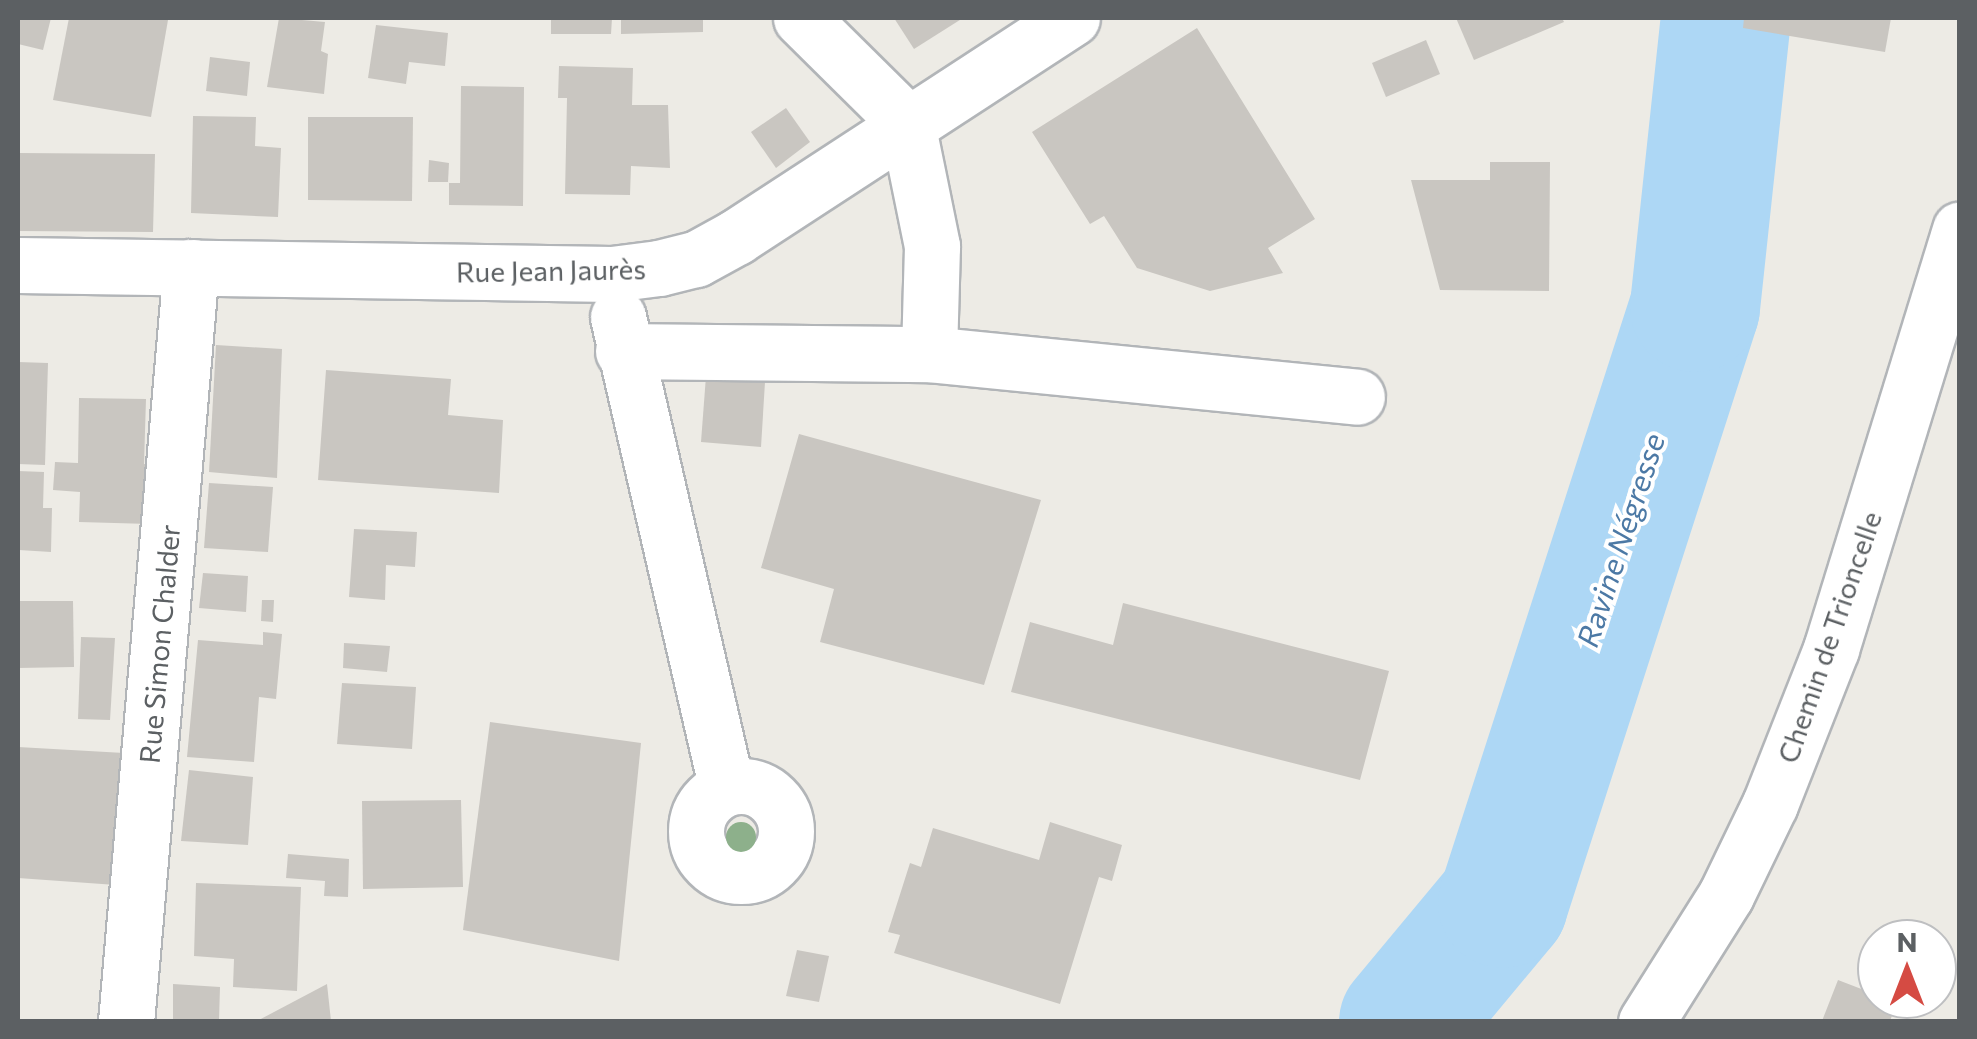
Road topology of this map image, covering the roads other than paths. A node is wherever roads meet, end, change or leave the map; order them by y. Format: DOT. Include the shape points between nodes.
graph roads {
  1 [pos="802,18"];
  2 [pos="1072,18"];
  3 [pos="907,123"];
  4 [pos="1960,229"];
  5 [pos="18,265"];
  6 [pos="191,267"];
  7 [pos="612,274"];
  8 [pos="623,351"];
  9 [pos="929,354"];
  10 [pos="1356,397"];
  11 [pos="727,788"];
  12 [pos="126,1022"];
  13 [pos="1646,1022"];
  1 -- 3 [label="street"];
  2 -- 3 [label="street, Rue Jean Jaurès"];
  3 -- 7 [label="street, Rue Jean Jaurès" via="696,259"];
  3 -- 9 [label="street" via="932,246"];
  4 -- 13 [label="street, Chemin de Trioncelle" via="1831,649 1770,804 1726,895"];
  5 -- 6 [label="street, Rue Jean Jaurès"];
  6 -- 7 [label="street, Rue Jean Jaurès"];
  6 -- 12 [label="street, Rue Simon Chalder"];
  7 -- 8 [label="street"];
  8 -- 9 [label="street"];
  8 -- 11 [label="street"];
  9 -- 10 [label="street"];
}
